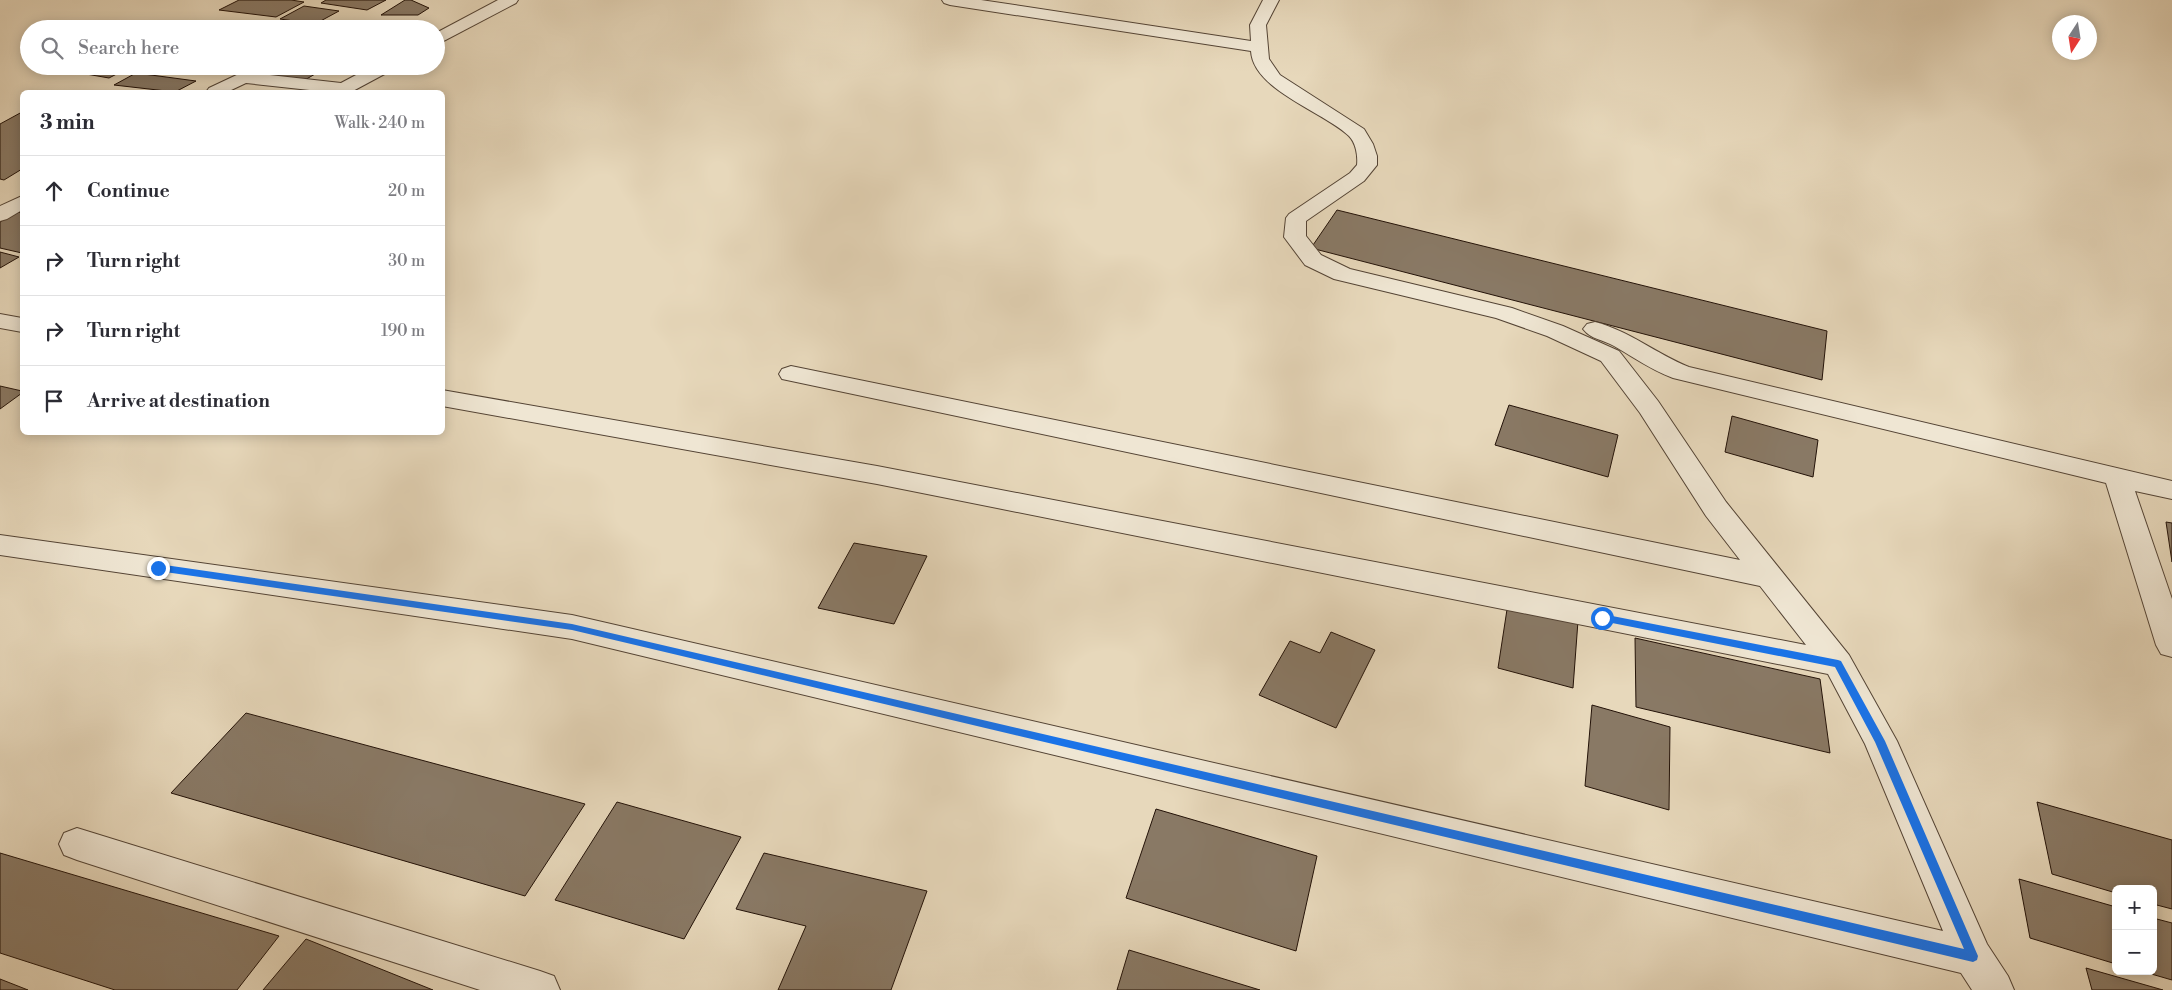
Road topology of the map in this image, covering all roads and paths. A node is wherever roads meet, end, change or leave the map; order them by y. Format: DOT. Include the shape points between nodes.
graph roads {
  1 [pos="510,0"];
  2 [pos="950,0"];
  3 [pos="1270,0"];
  4 [pos="445,35"];
  5 [pos="1259,47"];
  6 [pos="370,75"];
  7 [pos="219,90"];
  8 [pos="16,203"];
  9 [pos="0,215"];
  10 [pos="0,321"];
  11 [pos="20,325"];
  12 [pos="1595,330"];
  13 [pos="791,374"];
  14 [pos="445,399"];
  15 [pos="2117,476"];
  16 [pos="2172,490"];
  17 [pos="0,545"];
  18 [pos="1770,577"];
  19 [pos="2172,645"];
  20 [pos="1838,664"];
  21 [pos="77,844"];
  22 [pos="1973,956"];
  23 [pos="540,990"];
  24 [pos="1994,990"];
  1 -- 4 [label="street"];
  2 -- 5 [label="street"];
  3 -- 5 [label="street" via="1258,25"];
  5 -- 18 [label="street" via="1260,58 1274,79 1357,132 1368,156 1366,167 1358,177 1296,218 1295,238 1313,260 1342,274 1504,313 1556,330 1610,356 1650,407 1716,509"];
  6 -- 7 [label="street" via="344,89 243,77"];
  8 -- 9 [label="street"];
  10 -- 11 [label="street"];
  12 -- 15 [label="street" via="1621,340 1659,364 1682,373"];
  13 -- 18 [label="street"];
  14 -- 20 [label="street" via="887,477"];
  15 -- 16 [label="street"];
  15 -- 19 [label="street"];
  17 -- 22 [label="street" via="572,627"];
  18 -- 20 [label="street"];
  20 -- 22 [label="street" via="1880,741"];
  21 -- 23 [label="street"];
  22 -- 24 [label="street"];
}
